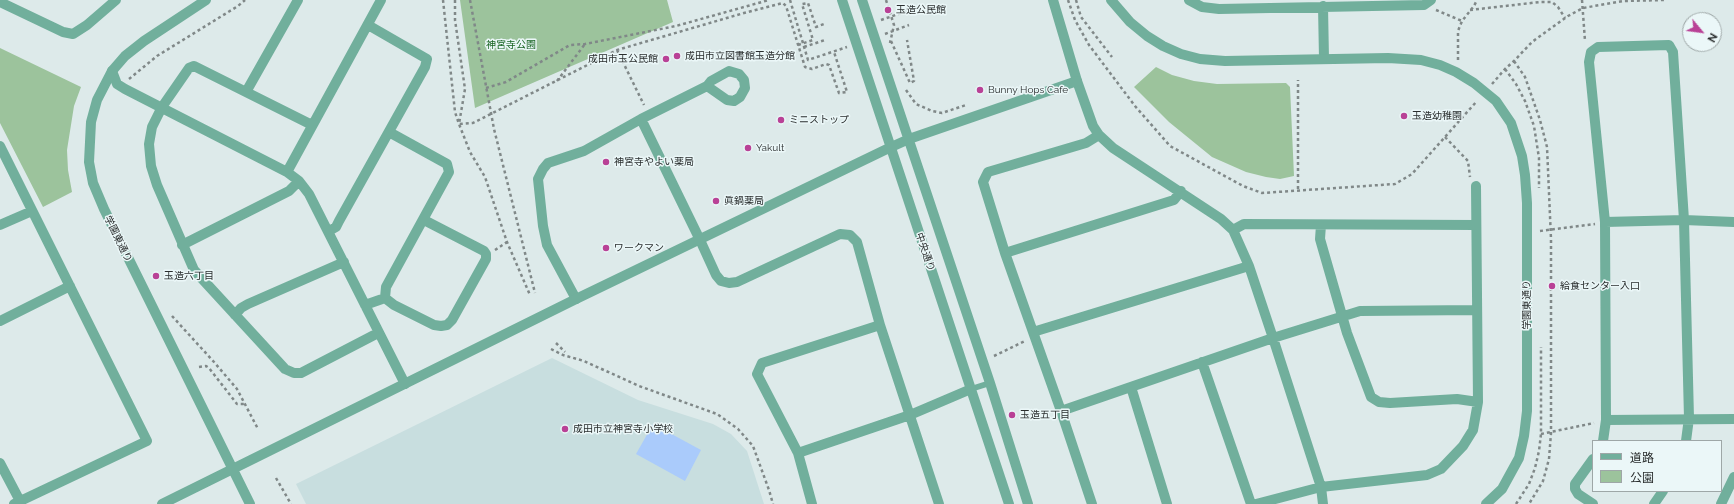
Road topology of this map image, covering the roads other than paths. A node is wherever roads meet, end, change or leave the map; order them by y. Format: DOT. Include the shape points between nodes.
graph roads {
  1 [pos="116,0"];
  2 [pos="206,0"];
  3 [pos="298,0"];
  4 [pos="381,0"];
  5 [pos="842,0"];
  6 [pos="862,0"];
  7 [pos="1053,0"];
  8 [pos="1112,0"];
  9 [pos="1189,0"];
  10 [pos="0,2"];
  11 [pos="1368,3"];
  12 [pos="1433,3"];
  13 [pos="1284,4"];
  14 [pos="1323,6"];
  15 [pos="368,25"];
  16 [pos="1324,59"];
  17 [pos="112,71"];
  18 [pos="1078,81"];
  19 [pos="708,86"];
  20 [pos="246,92"];
  21 [pos="162,107"];
  22 [pos="641,119"];
  23 [pos="312,126"];
  24 [pos="389,132"];
  25 [pos="1098,135"];
  26 [pos="909,139"];
  27 [pos="0,146"];
  28 [pos="889,148"];
  29 [pos="287,172"];
  30 [pos="299,181"];
  31 [pos="1476,186"];
  32 [pos="1181,191"];
  33 [pos="32,211"];
  34 [pos="424,220"];
  35 [pos="1684,220"];
  36 [pos="1605,222"];
  37 [pos="1734,222"];
  38 [pos="1321,225"];
  39 [pos="0,226"];
  40 [pos="1476,226"];
  41 [pos="1232,230"];
  42 [pos="329,231"];
  43 [pos="700,240"];
  44 [pos="182,245"];
  45 [pos="1005,253"];
  46 [pos="344,262"];
  47 [pos="1249,266"];
  48 [pos="70,286"];
  49 [pos="385,298"];
  50 [pos="576,299"];
  51 [pos="365,305"];
  52 [pos="1477,310"];
  53 [pos="236,315"];
  54 [pos="1343,317"];
  55 [pos="0,321"];
  56 [pos="880,325"];
  57 [pos="378,333"];
  58 [pos="1034,334"];
  59 [pos="1273,338"];
  60 [pos="1202,362"];
  61 [pos="990,383"];
  62 [pos="405,384"];
  63 [pos="1131,387"];
  64 [pos="971,389"];
  65 [pos="1478,402"];
  66 [pos="1061,411"];
  67 [pos="910,415"];
  68 [pos="1689,418"];
  69 [pos="1734,418"];
  70 [pos="1606,420"];
  71 [pos="1603,440"];
  72 [pos="1686,440"];
  73 [pos="798,453"];
  74 [pos="1592,460"];
  75 [pos="0,463"];
  76 [pos="233,469"];
  77 [pos="1734,477"];
  78 [pos="1321,487"];
  79 [pos="1662,492"];
  80 [pos="17,503"];
  81 [pos="162,504"];
  82 [pos="250,504"];
  83 [pos="812,504"];
  84 [pos="939,504"];
  85 [pos="1009,504"];
  86 [pos="1028,504"];
  87 [pos="1092,504"];
  88 [pos="1167,504"];
  89 [pos="1251,504"];
  90 [pos="1256,504"];
  91 [pos="1323,504"];
  92 [pos="1486,504"];
  93 [pos="1593,504"];
  94 [pos="1654,504"];
  95 [pos="1721,504"];
  1 -- 10 [label="street" via="73,34 63,32"];
  2 -- 17 [label="street, 学園東通り" via="144,41 125,56"];
  3 -- 20 [label="street"];
  4 -- 15 [label="street"];
  5 -- 28 [label="street, 中央通り"];
  6 -- 26 [label="street, 中央通り"];
  7 -- 18 [label="street"];
  8 -- 16 [label="street, 学園東通り" via="1130,22 1147,36 1181,54 1225,61"];
  9 -- 13 [label="street" via="1202,7 1211,8"];
  11 -- 12 [label="street"];
  11 -- 14 [label="street"];
  13 -- 14 [label="street"];
  14 -- 16 [label="street"];
  15 -- 23 [label="street"];
  15 -- 24 [label="street" via="427,59 426,67"];
  16 -- 92 [label="street, 学園東通り" via="1421,60 1440,65 1474,83 1496,102 1511,123 1522,156 1527,203 1527,411 1519,458 1502,489"];
  17 -- 21 [label="street" via="117,84"];
  17 -- 76 [label="street, 学園東通り" via="97,100 91,122 89,162 93,183"];
  18 -- 25 [label="street"];
  18 -- 26 [label="street"];
  19 -- 22 [label="street"];
  20 -- 21 [label="street" via="194,66 189,68"];
  20 -- 23 [label="street"];
  21 -- 29 [label="street"];
  21 -- 44 [label="street" via="152,126 149,144 151,166"];
  22 -- 43 [label="street"];
  22 -- 50 [label="street" via="584,151 548,163 538,179 547,245"];
  23 -- 29 [label="street"];
  24 -- 34 [label="street" via="447,164 449,172"];
  24 -- 42 [label="street" via="336,227"];
  25 -- 32 [label="street" via="1113,148"];
  25 -- 45 [label="street" via="1086,143 988,172 984,182"];
  26 -- 28 [label="street"];
  26 -- 61 [label="street, 中央通り"];
  27 -- 33 [label="street"];
  28 -- 43 [label="street"];
  28 -- 64 [label="street, 中央通り"];
  29 -- 30 [label="street"];
  30 -- 42 [label="street" via="310,194"];
  30 -- 44 [label="street" via="289,190"];
  31 -- 40 [label="street"];
  32 -- 41 [label="street" via="1221,219"];
  32 -- 45 [label="street" via="1174,200"];
  33 -- 39 [label="street"];
  33 -- 48 [label="street"];
  34 -- 49 [label="street" via="386,287"];
  34 -- 49 [label="street" via="484,251 486,259 448,325 434,325"];
  35 -- 36 [label="street"];
  35 -- 36 [label="street" via="1673,52 1669,45 1598,47 1591,52 1589,62"];
  35 -- 37 [label="street"];
  35 -- 68 [label="street"];
  36 -- 70 [label="street"];
  38 -- 40 [label="street"];
  38 -- 41 [label="street" via="1244,224"];
  38 -- 54 [label="street" via="1320,239"];
  40 -- 52 [label="street"];
  41 -- 47 [label="street"];
  42 -- 46 [label="street"];
  43 -- 50 [label="street"];
  43 -- 56 [label="street" via="716,275 721,281 730,283 742,281 840,234 850,235 857,242"];
  44 -- 53 [label="street" via="194,270"];
  45 -- 58 [label="street"];
  46 -- 51 [label="street"];
  46 -- 53 [label="street" via="248,304"];
  47 -- 58 [label="street"];
  47 -- 59 [label="street"];
  48 -- 55 [label="street"];
  48 -- 80 [label="street" via="147,441"];
  49 -- 51 [label="street"];
  50 -- 62 [label="street"];
  51 -- 57 [label="street"];
  52 -- 54 [label="street" via="1360,311"];
  52 -- 65 [label="street"];
  53 -- 57 [label="street" via="285,369 301,374"];
  54 -- 59 [label="street"];
  54 -- 65 [label="street" via="1371,397 1379,402 1390,403 1457,399"];
  56 -- 67 [label="street"];
  56 -- 73 [label="street" via="762,363 757,374"];
  57 -- 62 [label="street"];
  58 -- 66 [label="street"];
  59 -- 60 [label="street"];
  59 -- 78 [label="street"];
  60 -- 63 [label="street"];
  60 -- 89 [label="street"];
  61 -- 64 [label="lane"];
  61 -- 86 [label="street, 中央通り"];
  62 -- 76 [label="street"];
  63 -- 66 [label="street"];
  63 -- 88 [label="street"];
  64 -- 67 [label="street"];
  64 -- 85 [label="street, 中央通り"];
  65 -- 78 [label="street" via="1473,430 1463,446 1441,469 1427,475"];
  66 -- 87 [label="street"];
  67 -- 73 [label="street"];
  67 -- 84 [label="street"];
  68 -- 69 [label="street"];
  68 -- 70 [label="street"];
  68 -- 72 [label="street"];
  70 -- 71 [label="street"];
  73 -- 83 [label="street"];
  74 -- 93 [label="street" via="1575,484 1578,494"];
  75 -- 80 [label="street"];
  76 -- 81 [label="street"];
  76 -- 82 [label="street, 学園東通り"];
  77 -- 95 [label="street"];
  78 -- 90 [label="street"];
  78 -- 91 [label="street"];
  79 -- 94 [label="street"];
}
